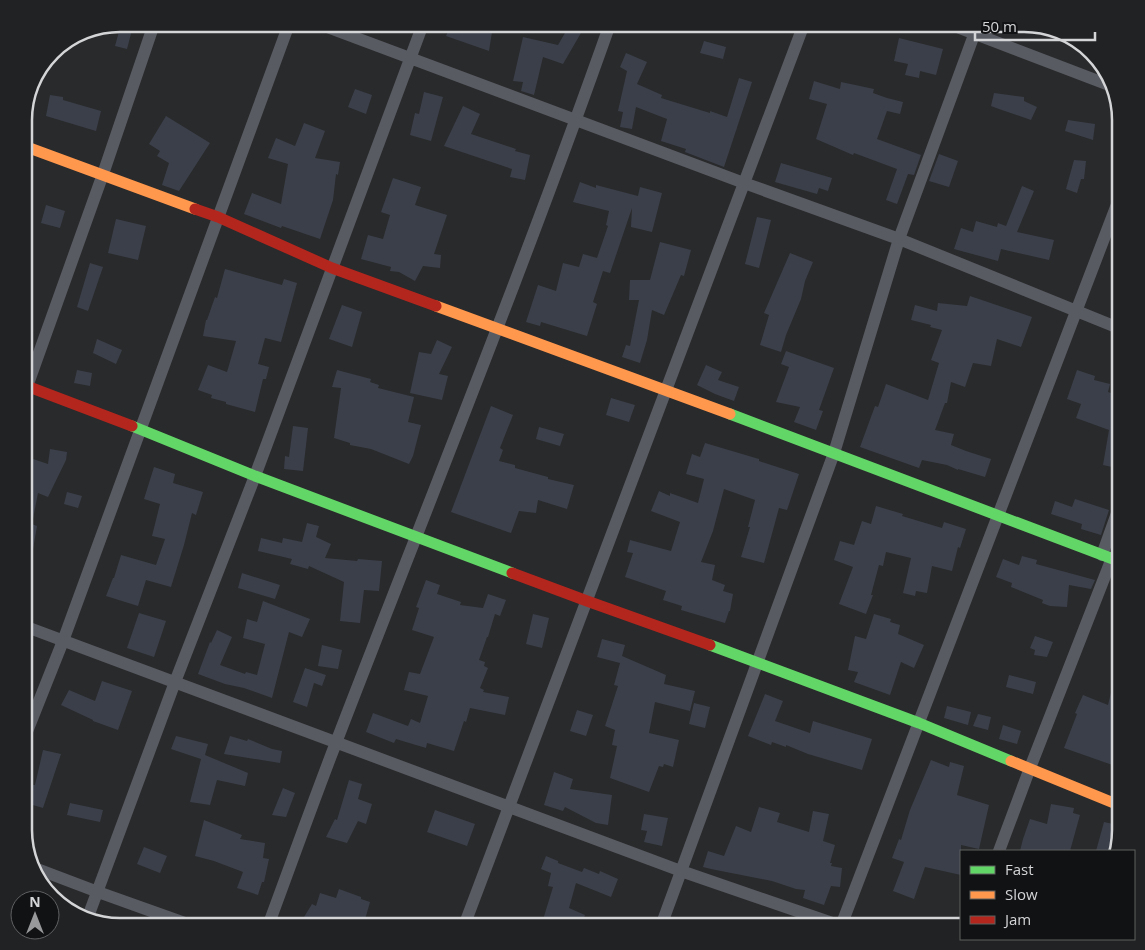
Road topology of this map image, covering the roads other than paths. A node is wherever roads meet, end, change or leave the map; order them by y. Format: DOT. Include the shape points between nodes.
graph roads {
  1 [pos="151,32"];
  2 [pos="285,32"];
  3 [pos="340,32"];
  4 [pos="420,32"];
  5 [pos="607,32"];
  6 [pos="801,32"];
  7 [pos="975,32"];
  8 [pos="985,32"];
  9 [pos="410,58"];
  10 [pos="1103,82"];
  11 [pos="576,121"];
  12 [pos="33,149"];
  13 [pos="102,174"];
  14 [pos="744,184"];
  15 [pos="218,217"];
  16 [pos="1112,217"];
  17 [pos="899,238"];
  18 [pos="332,268"];
  19 [pos="1076,311"];
  20 [pos="1112,325"];
  21 [pos="497,328"];
  22 [pos="33,367"];
  23 [pos="666,389"];
  24 [pos="33,392"];
  25 [pos="140,429"];
  26 [pos="834,453"];
  27 [pos="254,476"];
  28 [pos="998,515"];
  29 [pos="416,536"];
  30 [pos="1112,558"];
  31 [pos="587,601"];
  32 [pos="33,630"];
  33 [pos="62,641"];
  34 [pos="758,662"];
  35 [pos="175,682"];
  36 [pos="33,716"];
  37 [pos="919,723"];
  38 [pos="336,742"];
  39 [pos="1030,768"];
  40 [pos="1112,802"];
  41 [pos="509,807"];
  42 [pos="999,850"];
  43 [pos="44,871"];
  44 [pos="681,872"];
  45 [pos="98,892"];
  46 [pos="90,912"];
  47 [pos="171,918"];
  48 [pos="271,918"];
  49 [pos="467,918"];
  50 [pos="664,918"];
  51 [pos="817,918"];
  52 [pos="844,918"];
  1 -- 13 [label="street"];
  2 -- 15 [label="street"];
  3 -- 9 [label="street"];
  4 -- 9 [label="street"];
  5 -- 11 [label="street"];
  6 -- 14 [label="street"];
  7 -- 17 [label="street"];
  8 -- 10 [label="street"];
  9 -- 11 [label="street"];
  9 -- 18 [label="street"];
  11 -- 14 [label="street"];
  11 -- 21 [label="street"];
  12 -- 13 [label="street"];
  13 -- 15 [label="street"];
  13 -- 22 [label="street"];
  14 -- 17 [label="street"];
  14 -- 23 [label="street"];
  15 -- 18 [label="street"];
  15 -- 25 [label="street"];
  16 -- 19 [label="street"];
  17 -- 19 [label="street"];
  17 -- 26 [label="street"];
  18 -- 21 [label="street"];
  18 -- 27 [label="street"];
  19 -- 20 [label="street"];
  19 -- 28 [label="street"];
  21 -- 23 [label="street"];
  21 -- 29 [label="street"];
  23 -- 26 [label="street"];
  23 -- 31 [label="street"];
  24 -- 25 [label="street"];
  25 -- 27 [label="street"];
  25 -- 33 [label="street"];
  26 -- 28 [label="street"];
  26 -- 34 [label="street"];
  27 -- 29 [label="street"];
  27 -- 35 [label="street"];
  28 -- 30 [label="street"];
  28 -- 37 [label="street"];
  29 -- 31 [label="street"];
  29 -- 38 [label="street"];
  30 -- 39 [label="street"];
  31 -- 34 [label="street"];
  31 -- 41 [label="street"];
  32 -- 33 [label="street"];
  33 -- 35 [label="street"];
  33 -- 36 [label="street"];
  34 -- 37 [label="street"];
  34 -- 44 [label="street"];
  35 -- 38 [label="street"];
  35 -- 45 [label="street"];
  37 -- 39 [label="street"];
  37 -- 52 [label="street"];
  38 -- 41 [label="street"];
  38 -- 48 [label="street"];
  39 -- 40 [label="street"];
  39 -- 42 [label="street"];
  41 -- 44 [label="street"];
  41 -- 49 [label="street"];
  43 -- 45 [label="street"];
  44 -- 50 [label="street"];
  44 -- 51 [label="street"];
  45 -- 46 [label="street"];
  45 -- 47 [label="street"];
}
